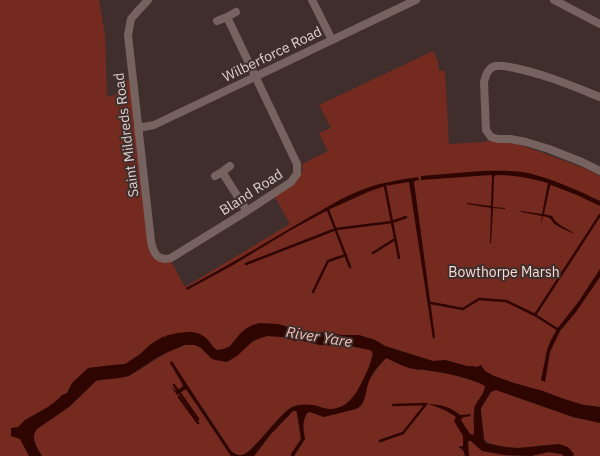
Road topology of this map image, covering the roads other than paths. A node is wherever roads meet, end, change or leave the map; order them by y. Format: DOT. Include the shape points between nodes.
graph roads {
  1 [pos="312,0"];
  2 [pos="554,0"];
  3 [pos="144,1"];
  4 [pos="413,1"];
  5 [pos="236,12"];
  6 [pos="227,17"];
  7 [pos="217,21"];
  8 [pos="600,24"];
  9 [pos="332,40"];
  10 [pos="256,77"];
  11 [pos="600,97"];
  12 [pos="138,128"];
  13 [pos="230,166"];
  14 [pos="600,171"];
  15 [pos="247,211"];
  16 [pos="167,259"];
  1 -- 9 [label="street"];
  2 -- 8 [label="street"];
  3 -- 12 [label="street, Saint Mildreds Road" via="131,19 128,35"];
  4 -- 9 [label="street, Wilberforce Road"];
  5 -- 6 [label="street"];
  6 -- 7 [label="street"];
  6 -- 10 [label="street"];
  9 -- 10 [label="street, Wilberforce Road"];
  10 -- 12 [label="street, Wilberforce Road" via="154,125"];
  10 -- 15 [label="street, Bland Road" via="297,164 297,174 291,182"];
  11 -- 14 [label="street" via="526,70 506,66 489,69 484,82 486,130 491,137 526,142 549,149"];
  12 -- 16 [label="street, Saint Mildreds Road" via="153,250 157,255"];
  13 -- 15 [label="street" via="219,174"];
  15 -- 16 [label="street, Bland Road"];
}
